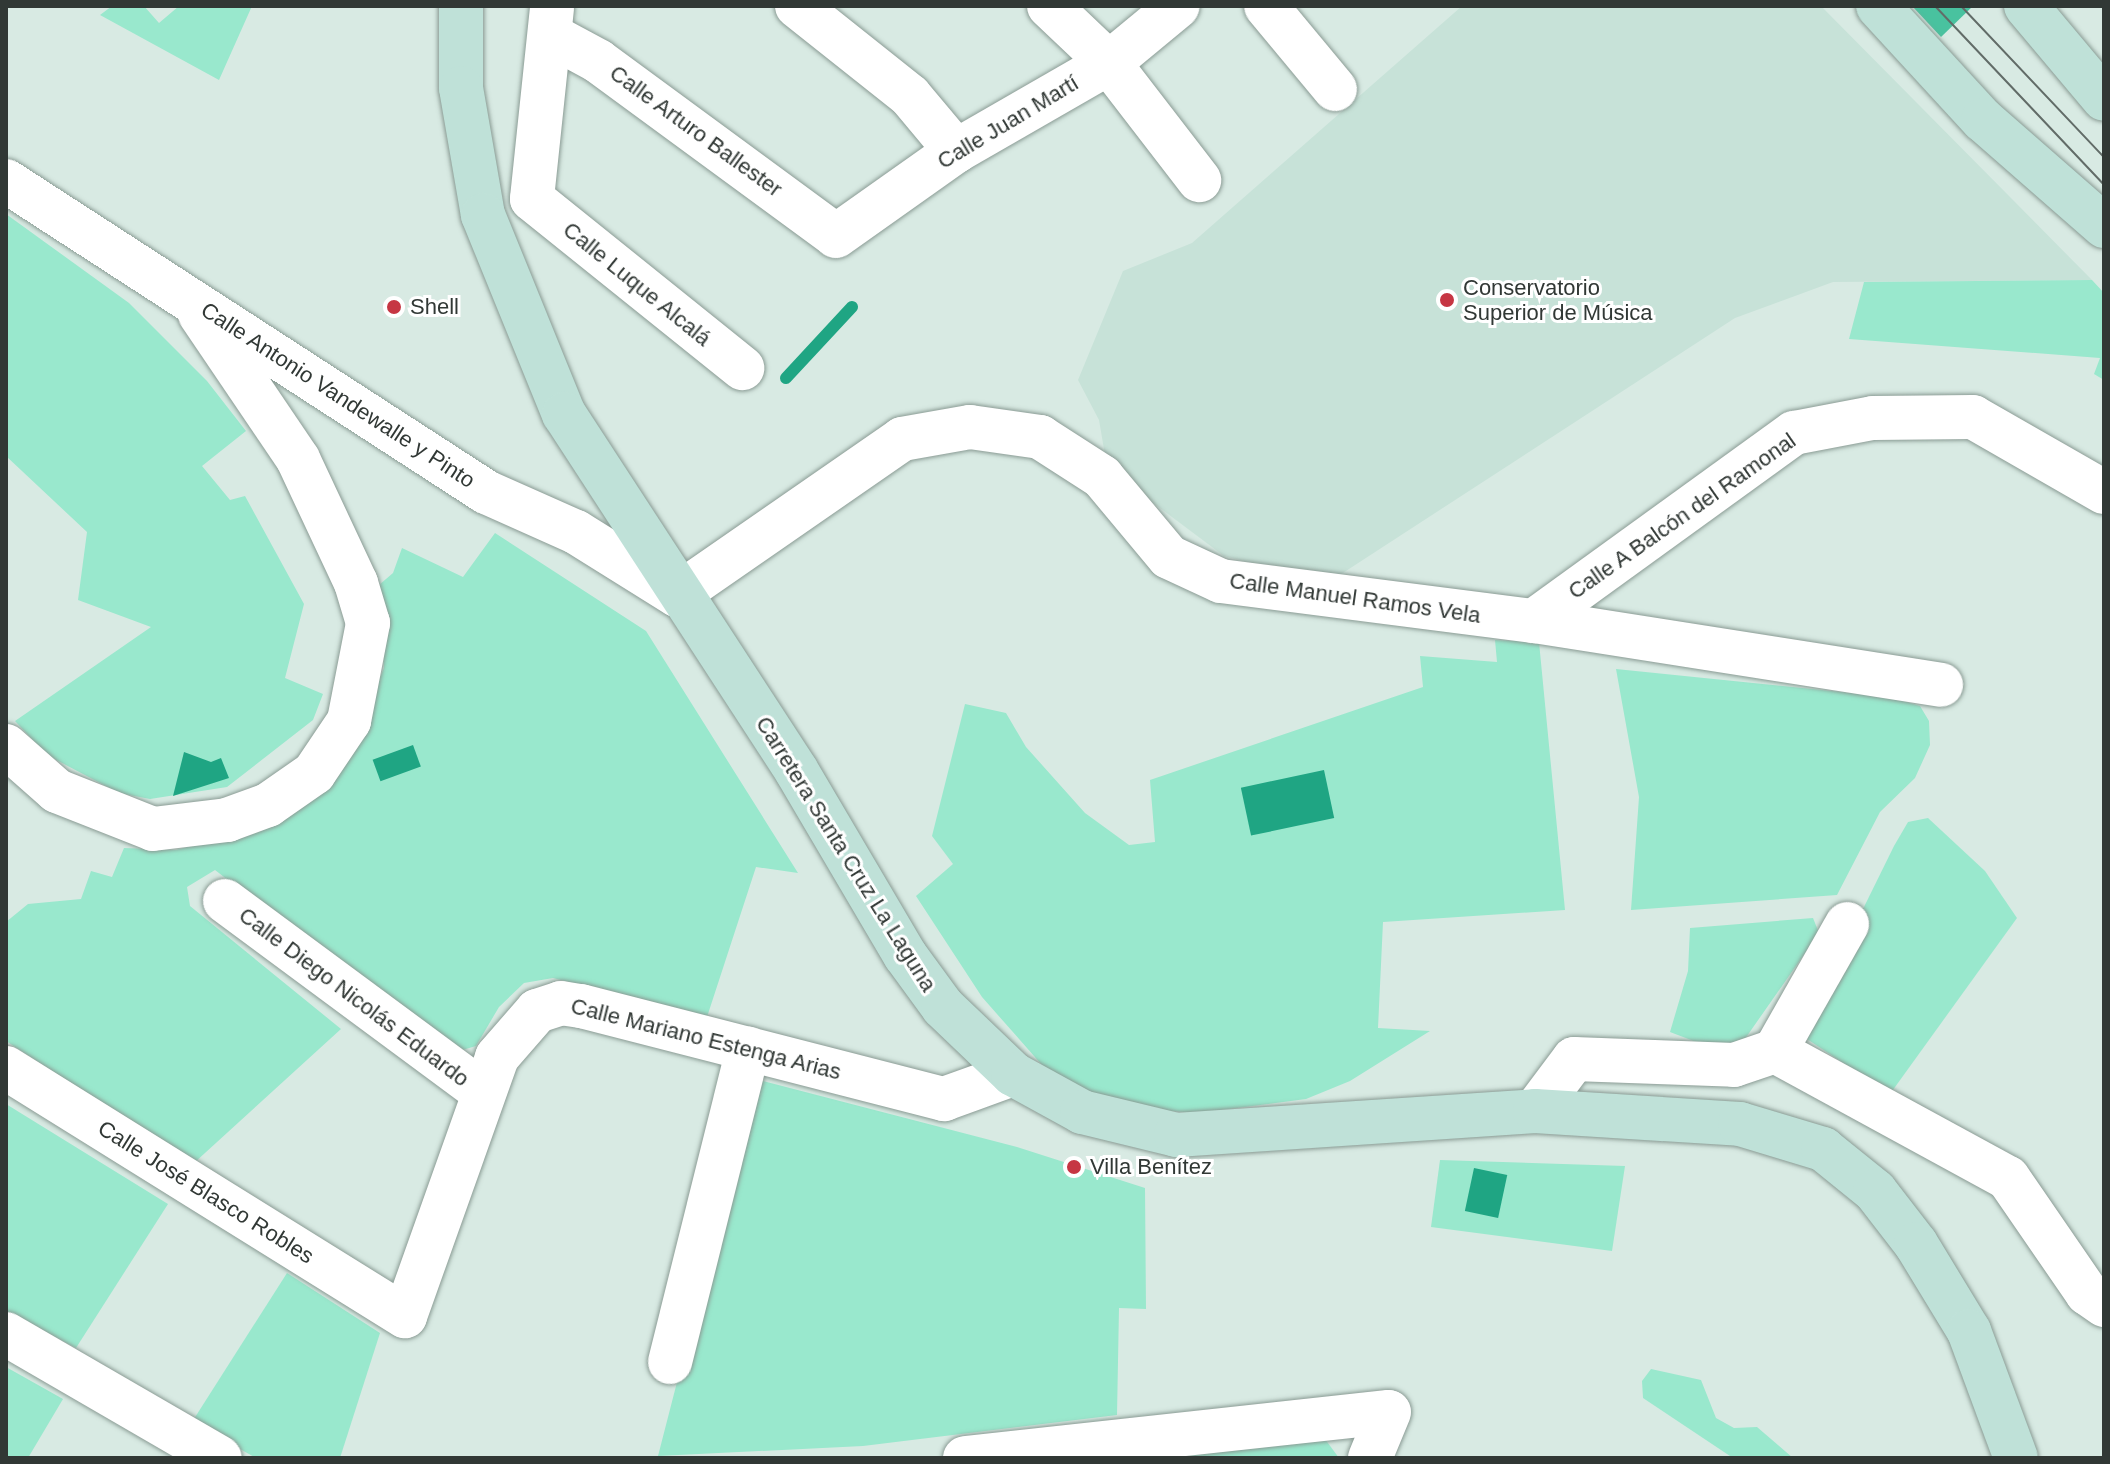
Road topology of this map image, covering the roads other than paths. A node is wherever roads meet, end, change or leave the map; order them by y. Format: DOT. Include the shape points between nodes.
graph roads {
  1 [pos="461,6"];
  2 [pos="797,6"];
  3 [pos="1049,6"];
  4 [pos="1178,6"];
  5 [pos="1266,6"];
  6 [pos="1878,6"];
  7 [pos="2026,6"];
  8 [pos="551,20"];
  9 [pos="1109,63"];
  10 [pos="1335,89"];
  11 [pos="2104,99"];
  12 [pos="956,151"];
  13 [pos="1199,180"];
  14 [pos="6,181"];
  15 [pos="2104,226"];
  16 [pos="836,236"];
  17 [pos="188,297"];
  18 [pos="742,368"];
  19 [pos="2104,492"];
  20 [pos="677,595"];
  21 [pos="1534,621"];
  22 [pos="1941,685"];
  23 [pos="6,746"];
  24 [pos="225,901"];
  25 [pos="1847,924"];
  26 [pos="748,1049"];
  27 [pos="1775,1051"];
  28 [pos="6,1068"];
  29 [pos="1013,1074"];
  30 [pos="483,1092"];
  31 [pos="1535,1111"];
  32 [pos="2104,1305"];
  33 [pos="405,1316"];
  34 [pos="6,1334"];
  35 [pos="670,1362"];
  36 [pos="220,1458"];
  37 [pos="965,1458"];
  38 [pos="1370,1458"];
  39 [pos="2016,1458"];
  1 -- 20 [label="main road, Carretera Santa Cruz La Laguna" via="461,88 492,241 564,414"];
  2 -- 12 [label="street" via="899,86"];
  3 -- 9 [label="street"];
  4 -- 9 [label="street, Calle Juan Martí"];
  5 -- 10 [label="street"];
  6 -- 15 [label="main road" via="1983,120"];
  7 -- 11 [label="main road"];
  8 -- 16 [label="street, Calle Arturo Ballester" via="598,61"];
  8 -- 18 [label="street, Calle Luque Alcalá" via="532,199"];
  9 -- 12 [label="street, Calle Juan Martí"];
  9 -- 13 [label="street"];
  12 -- 16 [label="street, Calle Juan Martí"];
  14 -- 17 [label="street, Calle Antonio Vandewalle y Pinto"];
  17 -- 20 [label="street, Calle Antonio Vandewalle y Pinto" via="486,492 576,532"];
  17 -- 23 [label="street" via="298,459 356,583 368,623 349,721 314,773 268,805 227,820 153,829 57,791"];
  19 -- 21 [label="street, Calle A Balcón del Ramonal" via="1973,417 1873,418 1794,433"];
  20 -- 21 [label="street, Calle Manuel Ramos Vela" via="902,439 970,427 1040,437 1102,477 1169,557 1221,581"];
  20 -- 29 [label="main road, Carretera Santa Cruz La Laguna" via="796,770 905,955 943,1007"];
  21 -- 22 [label="street, Calle Manuel Ramos Vela"];
  24 -- 30 [label="street, Calle Diego Nicolás Eduardo"];
  25 -- 27 [label="street"];
  26 -- 29 [label="street, Calle Mariano Estenga Arias" via="944,1099"];
  26 -- 30 [label="street, Calle Mariano Estenga Arias" via="561,1003 537,1011 516,1031"];
  26 -- 35 [label="street"];
  27 -- 31 [label="street" via="1734,1065 1574,1059"];
  27 -- 32 [label="street" via="2008,1178 2087,1293"];
  28 -- 33 [label="street, Calle José Blasco Robles"];
  29 -- 31 [label="main road, Carretera Santa Cruz La Laguna" via="1082,1112 1176,1135"];
  30 -- 33 [label="street, Calle Mariano Estenga Arias"];
  31 -- 39 [label="main road, Carretera Santa Cruz La Laguna" via="1740,1124 1823,1149 1875,1191 1916,1244 1969,1331"];
  34 -- 36 [label="street"];
  37 -- 38 [label="street" via="1389,1412"];
}
